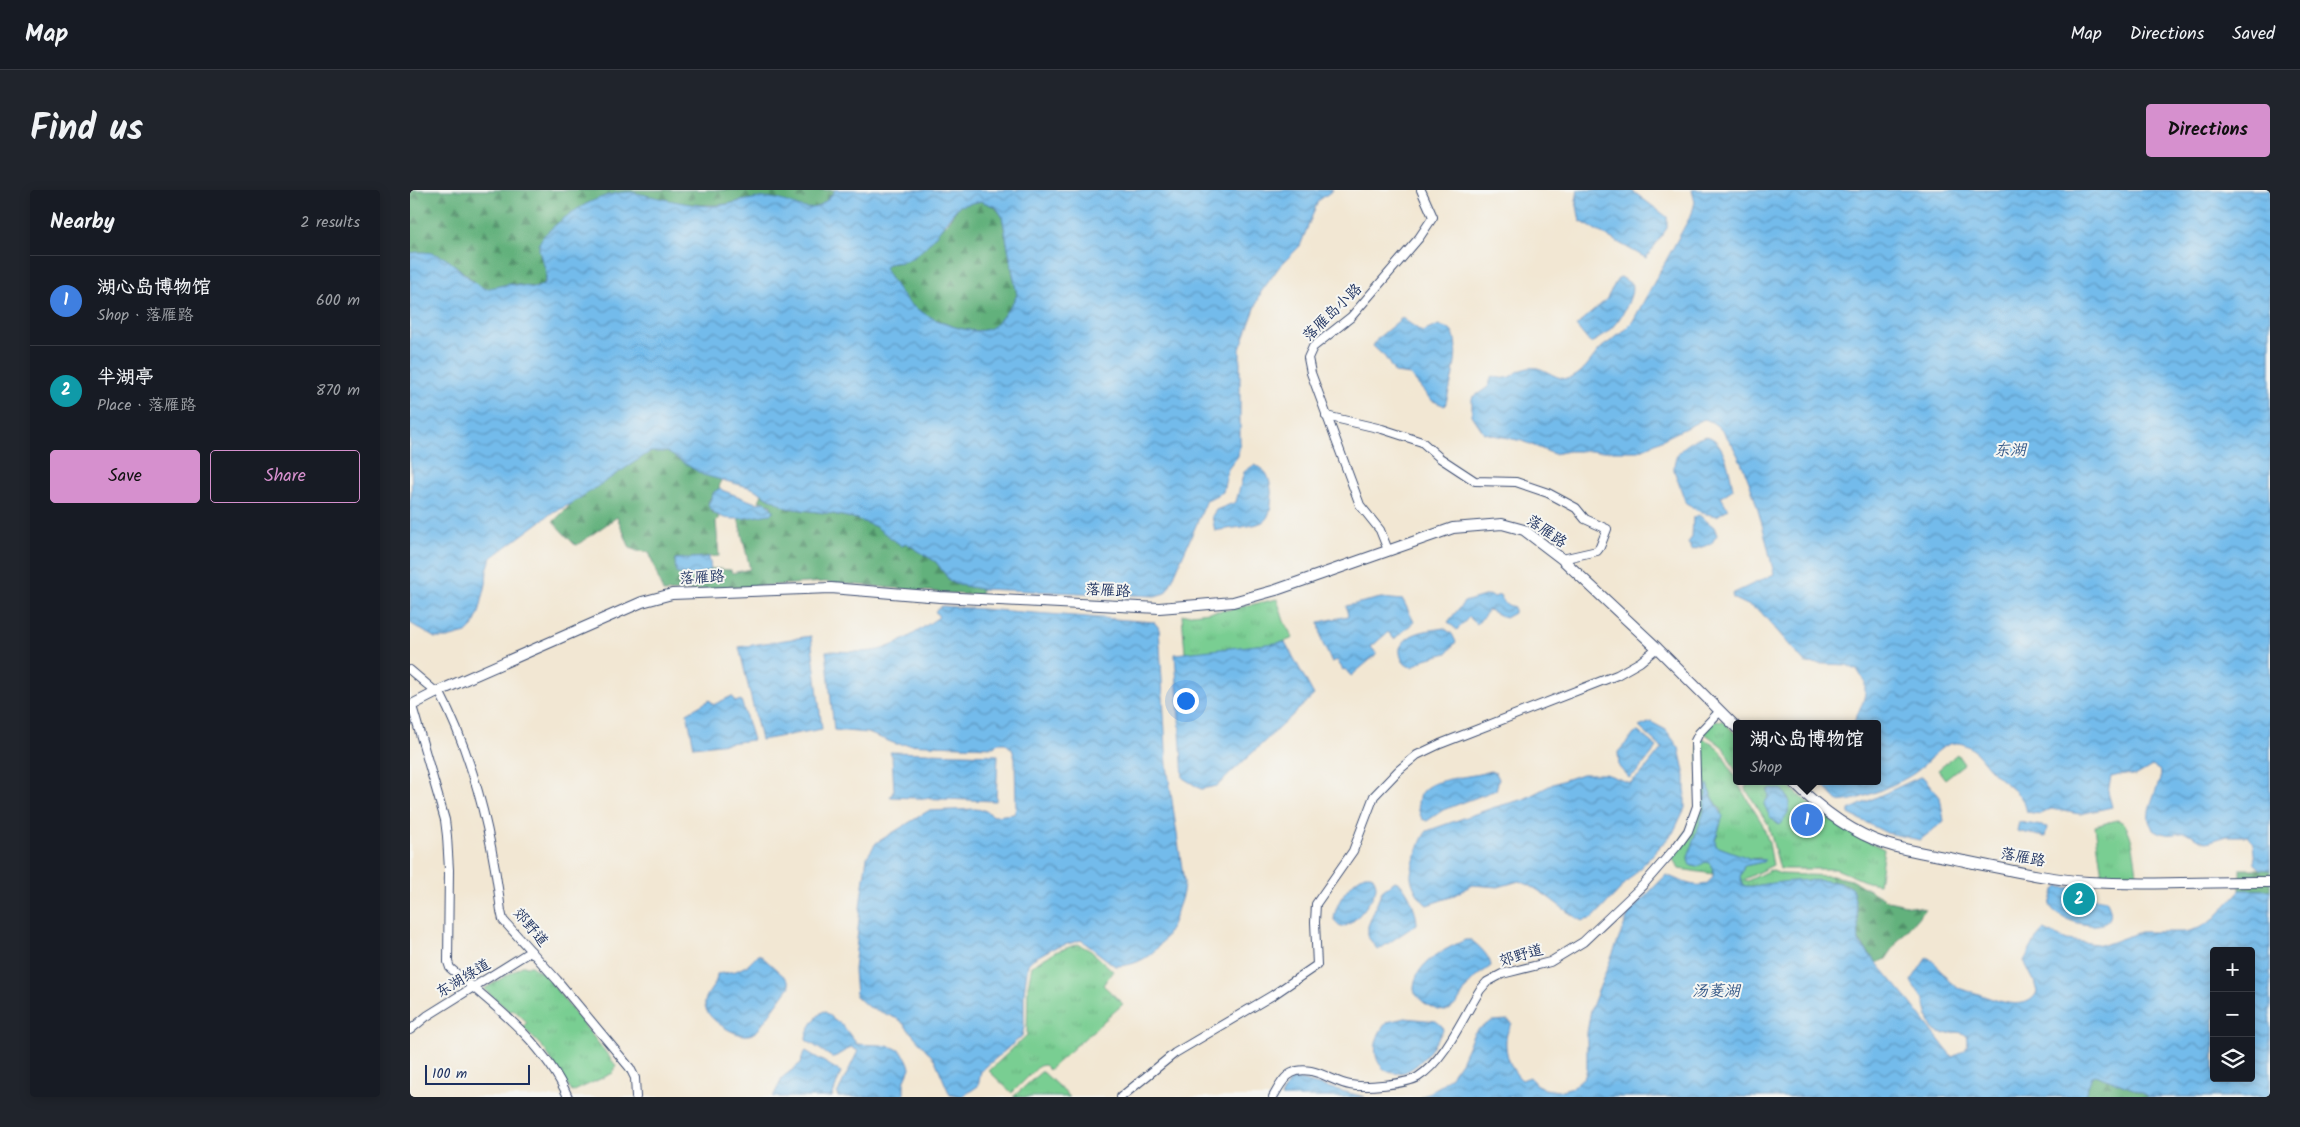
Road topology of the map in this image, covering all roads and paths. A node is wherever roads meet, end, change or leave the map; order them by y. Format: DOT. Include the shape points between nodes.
graph roads {
  1 [pos="1420,190"];
  2 [pos="1326,416"];
  3 [pos="1388,550"];
  4 [pos="1562,559"];
  5 [pos="1657,648"];
  6 [pos="410,670"];
  7 [pos="438,692"];
  8 [pos="411,706"];
  9 [pos="1720,711"];
  10 [pos="1733,724"];
  11 [pos="1796,785"];
  12 [pos="2270,882"];
  13 [pos="532,951"];
  14 [pos="474,988"];
  15 [pos="410,1030"];
  16 [pos="568,1097"];
  17 [pos="636,1097"];
  18 [pos="1121,1097"];
  19 [pos="1273,1097"];
  1 -- 2 [label="street, 落雁岛小路" via="1433,217 1424,231 1343,325 1310,352 1309,364"];
  2 -- 3 [label="street, 落雁岛小路" via="1360,505 1380,530"];
  2 -- 4 [label="street" via="1422,442 1475,481 1516,482 1548,493 1576,508 1585,519 1607,529 1597,551"];
  3 -- 4 [label="street, 落雁路" via="1453,528 1502,524 1524,530"];
  3 -- 7 [label="street, 落雁路" via="1233,602 1159,608 831,588 672,594 642,602"];
  4 -- 5 [label="street, 落雁路"];
  5 -- 9 [label="street, 落雁路"];
  5 -- 18 [label="street" via="1646,659 1617,675 1440,744 1417,755 1399,770 1374,796 1355,847 1316,904 1317,964 1273,995 1175,1052"];
  6 -- 7 [label="street, 郊野道"];
  7 -- 8 [label="street, 落雁路"];
  7 -- 13 [label="street, 郊野道" via="458,729 477,786 494,857 502,916"];
  8 -- 14 [label="street" via="448,836 448,962 450,968"];
  9 -- 10 [label="street, 落雁路"];
  9 -- 19 [label="street, 郊野道" via="1695,741 1698,797 1688,831 1643,884 1590,935 1550,962 1508,972 1487,982 1440,1055 1416,1079 1354,1086 1314,1072 1296,1071 1287,1077"];
  11 -- 12 [label="street, 落雁路" via="1836,819 1873,840 2032,875 2088,882"];
  13 -- 14 [label="street, 东湖绿道"];
  13 -- 17 [label="street, 郊野道" via="630,1068 635,1078"];
  14 -- 15 [label="street, 东湖绿道"];
  14 -- 16 [label="street" via="545,1056"];
}
